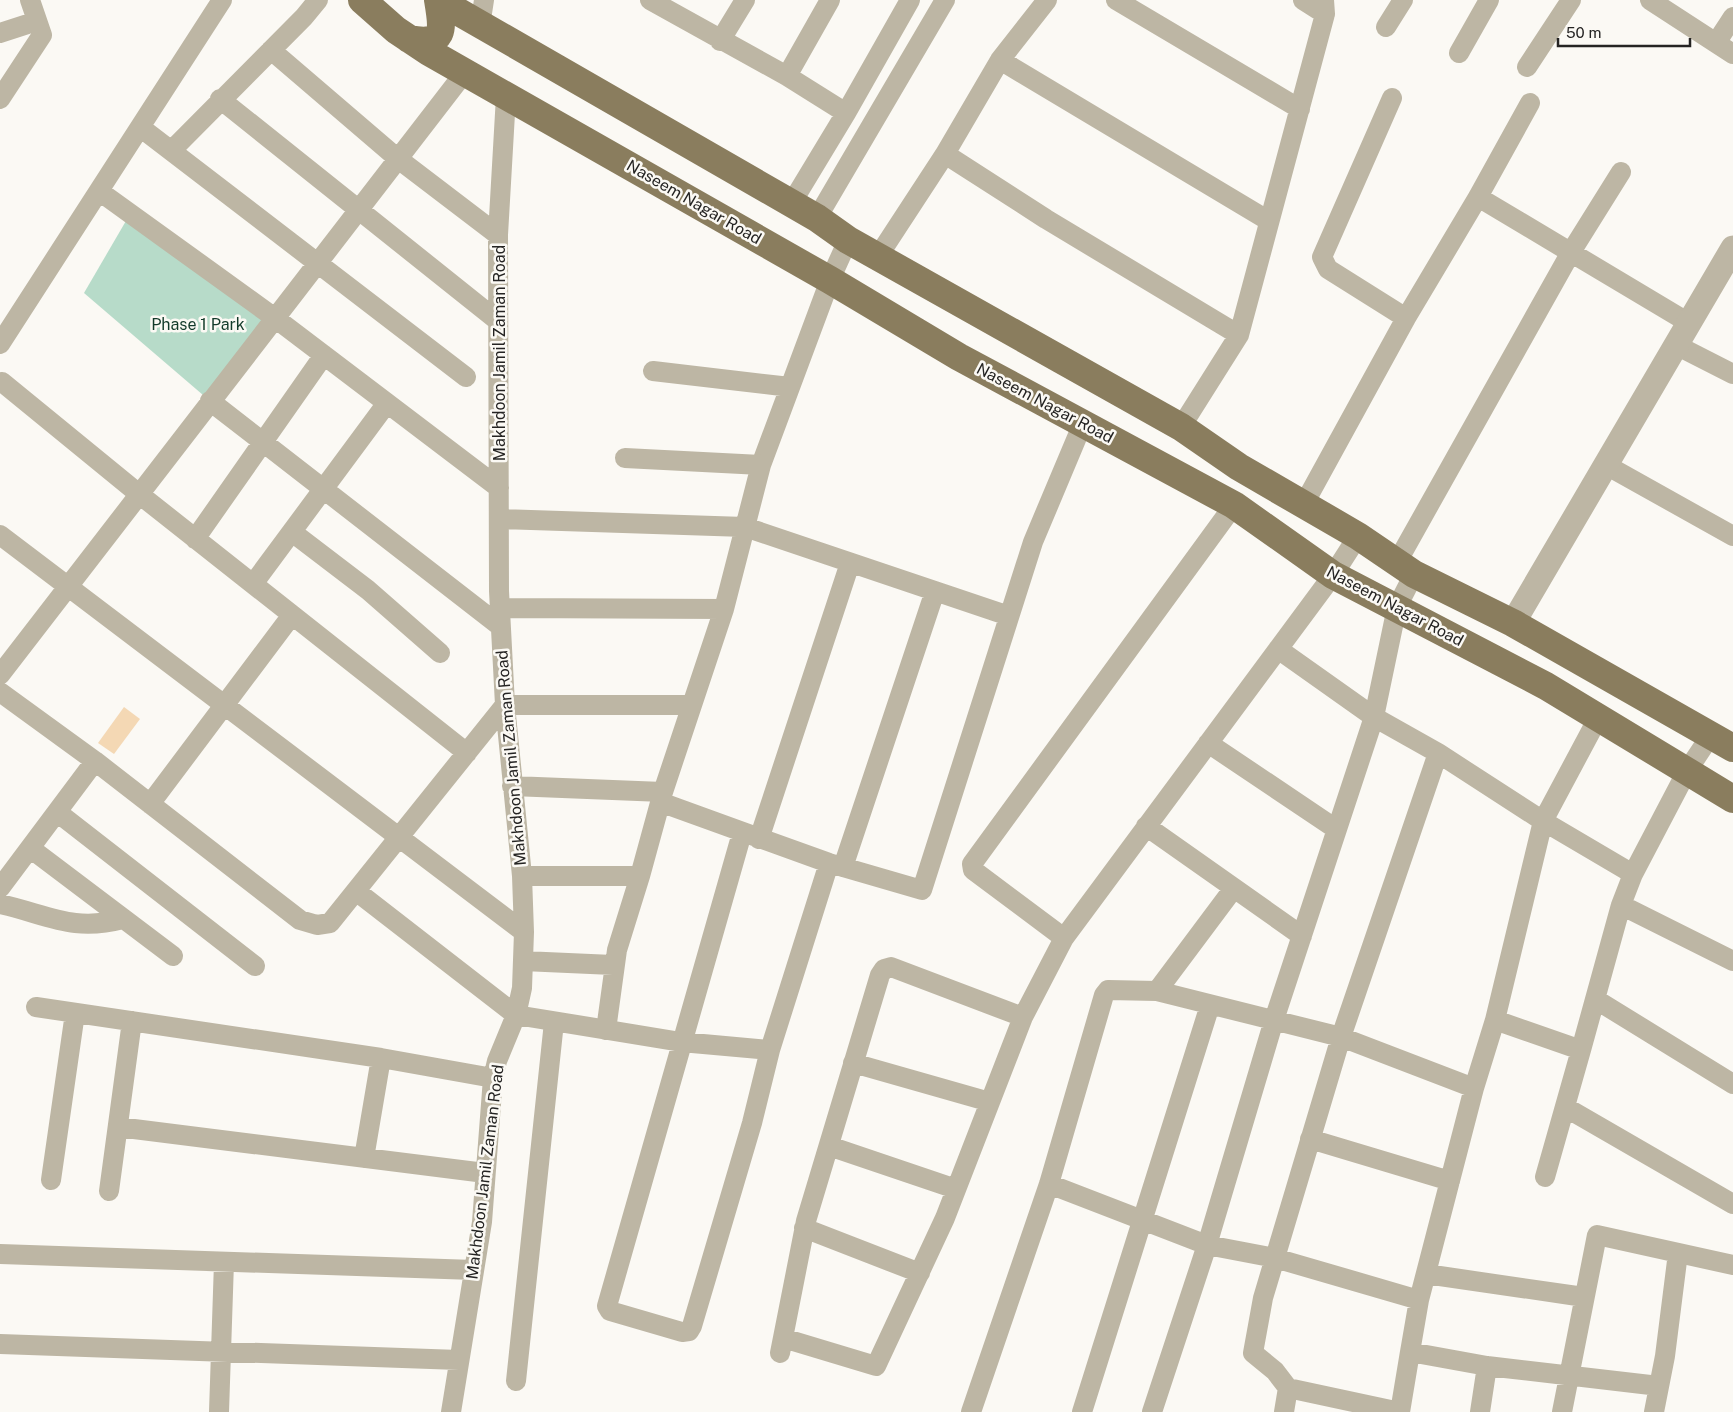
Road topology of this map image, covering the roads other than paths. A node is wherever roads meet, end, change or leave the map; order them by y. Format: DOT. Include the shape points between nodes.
graph roads {
  1 [pos="30,0"];
  2 [pos="222,0"];
  3 [pos="318,0"];
  4 [pos="362,0"];
  5 [pos="438,0"];
  6 [pos="745,0"];
  7 [pos="830,0"];
  8 [pos="910,0"];
  9 [pos="946,0"];
  10 [pos="1047,0"];
  11 [pos="1116,0"];
  12 [pos="1303,0"];
  13 [pos="1404,0"];
  14 [pos="1489,0"];
  15 [pos="1571,0"];
  16 [pos="1652,1"];
  17 [pos="658,2"];
  18 [pos="1325,7"];
  19 [pos="482,13"];
  20 [pos="1733,16"];
  21 [pos="37,21"];
  22 [pos="1386,27"];
  23 [pos="0,33"];
  24 [pos="409,39"];
  25 [pos="720,41"];
  26 [pos="1716,43"];
  27 [pos="271,50"];
  28 [pos="1459,53"];
  29 [pos="1733,54"];
  30 [pos="1000,60"];
  31 [pos="1526,67"];
  32 [pos="465,72"];
  33 [pos="787,76"];
  34 [pos="506,96"];
  35 [pos="1392,98"];
  36 [pos="0,99"];
  37 [pos="220,99"];
  38 [pos="1530,103"];
  39 [pos="1300,109"];
  40 [pos="846,113"];
  41 [pos="140,127"];
  42 [pos="171,151"];
  43 [pos="945,154"];
  44 [pos="397,158"];
  45 [pos="1622,172"];
  46 [pos="99,191"];
  47 [pos="1478,197"];
  48 [pos="790,204"];
  49 [pos="359,208"];
  50 [pos="817,218"];
  51 [pos="1270,221"];
  52 [pos="498,235"];
  53 [pos="848,240"];
  54 [pos="1733,248"];
  55 [pos="1572,252"];
  56 [pos="879,255"];
  57 [pos="317,263"];
  58 [pos="830,280"];
  59 [pos="275,318"];
  60 [pos="1406,318"];
  61 [pos="498,321"];
  62 [pos="1689,323"];
  63 [pos="1239,335"];
  64 [pos="0,344"];
  65 [pos="1676,345"];
  66 [pos="324,355"];
  67 [pos="653,370"];
  68 [pos="1733,374"];
  69 [pos="466,377"];
  70 [pos="2,382"];
  71 [pos="790,387"];
  72 [pos="210,401"];
  73 [pos="387,402"];
  74 [pos="1084,423"];
  75 [pos="1181,427"];
  76 [pos="262,441"];
  77 [pos="625,458"];
  78 [pos="761,465"];
  79 [pos="1606,465"];
  80 [pos="500,488"];
  81 [pos="324,490"];
  82 [pos="139,494"];
  83 [pos="1304,504"];
  84 [pos="1234,505"];
  85 [pos="500,519"];
  86 [pos="744,527"];
  87 [pos="292,532"];
  88 [pos="0,535"];
  89 [pos="1358,536"];
  90 [pos="1733,536"];
  91 [pos="195,539"];
  92 [pos="850,563"];
  93 [pos="1405,569"];
  94 [pos="1333,575"];
  95 [pos="253,584"];
  96 [pos="68,586"];
  97 [pos="935,591"];
  98 [pos="1396,607"];
  99 [pos="724,609"];
  100 [pos="292,615"];
  101 [pos="1009,616"];
  102 [pos="500,617"];
  103 [pos="1513,623"];
  104 [pos="1278,649"];
  105 [pos="440,653"];
  106 [pos="0,674"];
  107 [pos="0,692"];
  108 [pos="225,705"];
  109 [pos="505,705"];
  110 [pos="692,705"];
  111 [pos="1374,716"];
  112 [pos="1598,718"];
  113 [pos="1722,742"];
  114 [pos="1208,743"];
  115 [pos="467,753"];
  116 [pos="1438,753"];
  117 [pos="95,761"];
  118 [pos="1687,771"];
  119 [pos="512,786"];
  120 [pos="661,797"];
  121 [pos="1733,798"];
  122 [pos="150,804"];
  123 [pos="57,812"];
  124 [pos="1543,821"];
  125 [pos="1146,826"];
  126 [pos="1336,829"];
  127 [pos="750,836"];
  128 [pos="400,838"];
  129 [pos="30,848"];
  130 [pos="836,865"];
  131 [pos="6,867"];
  132 [pos="1633,874"];
  133 [pos="522,876"];
  134 [pos="640,876"];
  135 [pos="0,888"];
  136 [pos="1234,888"];
  137 [pos="356,891"];
  138 [pos="0,904"];
  139 [pos="1621,905"];
  140 [pos="123,919"];
  141 [pos="524,932"];
  142 [pos="1302,936"];
  143 [pos="1064,938"];
  144 [pos="173,956"];
  145 [pos="523,961"];
  146 [pos="1733,961"];
  147 [pos="613,965"];
  148 [pos="255,966"];
  149 [pos="1157,991"];
  150 [pos="1595,999"];
  151 [pos="1210,1005"];
  152 [pos="36,1007"];
  153 [pos="75,1012"];
  154 [pos="516,1015"];
  155 [pos="1023,1017"];
  156 [pos="1274,1020"];
  157 [pos="1495,1020"];
  158 [pos="132,1021"];
  159 [pos="554,1022"];
  160 [pos="606,1030"];
  161 [pos="1341,1038"];
  162 [pos="681,1042"];
  163 [pos="770,1050"];
  164 [pos="1581,1050"];
  165 [pos="381,1058"];
  166 [pos="854,1063"];
  167 [pos="493,1078"];
  168 [pos="1733,1084"];
  169 [pos="1474,1088"];
  170 [pos="990,1102"];
  171 [pos="1565,1107"];
  172 [pos="118,1127"];
  173 [pos="1310,1139"];
  174 [pos="828,1146"];
  175 [pos="364,1158"];
  176 [pos="485,1174"];
  177 [pos="1544,1176"];
  178 [pos="51,1180"];
  179 [pos="1450,1181"];
  180 [pos="1049,1184"];
  181 [pos="956,1189"];
  182 [pos="109,1191"];
  183 [pos="1733,1204"];
  184 [pos="1142,1219"];
  185 [pos="804,1228"];
  186 [pos="1207,1246"];
  187 [pos="1678,1253"];
  188 [pos="0,1254"];
  189 [pos="1275,1258"];
  190 [pos="1730,1259"];
  191 [pos="224,1262"];
  192 [pos="474,1270"];
  193 [pos="920,1273"];
  194 [pos="1426,1274"];
  195 [pos="1584,1297"];
  196 [pos="1419,1300"];
  197 [pos="0,1344"];
  198 [pos="221,1351"];
  199 [pos="1410,1352"];
  200 [pos="459,1360"];
  201 [pos="1486,1366"];
  202 [pos="1568,1374"];
  203 [pos="516,1381"];
  204 [pos="1659,1386"];
  205 [pos="1288,1388"];
  206 [pos="219,1412"];
  207 [pos="451,1412"];
  208 [pos="971,1412"];
  209 [pos="1082,1412"];
  210 [pos="1152,1412"];
  211 [pos="1284,1412"];
  212 [pos="1400,1412"];
  213 [pos="1480,1412"];
  214 [pos="1562,1412"];
  215 [pos="1654,1412"];
  1 -- 21 [label="street"];
  2 -- 41 [label="street"];
  3 -- 27 [label="street"];
  4 -- 24 [label="main road, Naseem Nagar Road"];
  5 -- 19 [label="main road"];
  5 -- 24 [label="main road" via="442,21 437,39 424,42"];
  6 -- 25 [label="street"];
  7 -- 33 [label="street"];
  8 -- 40 [label="street"];
  9 -- 50 [label="street"];
  10 -- 30 [label="street"];
  11 -- 39 [label="street"];
  12 -- 18 [label="street"];
  13 -- 22 [label="street"];
  14 -- 28 [label="street"];
  15 -- 31 [label="street"];
  16 -- 26 [label="street"];
  17 -- 25 [label="street"];
  18 -- 39 [label="street"];
  19 -- 48 [label="main road"];
  20 -- 26 [label="street"];
  21 -- 23 [label="street"];
  21 -- 36 [label="street" via="42,35"];
  24 -- 32 [label="main road, Naseem Nagar Road"];
  25 -- 33 [label="street"];
  26 -- 29 [label="street"];
  27 -- 37 [label="street"];
  27 -- 44 [label="street"];
  30 -- 43 [label="street"];
  30 -- 51 [label="street"];
  32 -- 34 [label="main road, Naseem Nagar Road"];
  32 -- 44 [label="street"];
  33 -- 40 [label="street"];
  34 -- 52 [label="street, Makhdoon Jamil Zaman Road"];
  34 -- 58 [label="main road, Naseem Nagar Road"];
  35 -- 60 [label="street" via="1322,257 1328,269"];
  37 -- 42 [label="street"];
  37 -- 49 [label="street"];
  38 -- 47 [label="street"];
  39 -- 51 [label="street"];
  40 -- 48 [label="street"];
  41 -- 42 [label="street"];
  41 -- 46 [label="street"];
  42 -- 57 [label="street"];
  43 -- 56 [label="street"];
  43 -- 63 [label="street"];
  44 -- 49 [label="street"];
  44 -- 52 [label="street"];
  45 -- 55 [label="street"];
  46 -- 59 [label="street"];
  46 -- 64 [label="street"];
  47 -- 55 [label="street"];
  47 -- 60 [label="street"];
  48 -- 50 [label="main road"];
  49 -- 57 [label="street"];
  49 -- 61 [label="street"];
  50 -- 53 [label="main road"];
  51 -- 63 [label="street"];
  52 -- 61 [label="street, Makhdoon Jamil Zaman Road"];
  53 -- 56 [label="main road"];
  53 -- 58 [label="street"];
  54 -- 62 [label="street"];
  55 -- 62 [label="street"];
  55 -- 93 [label="street"];
  56 -- 75 [label="main road"];
  57 -- 59 [label="street"];
  57 -- 69 [label="street"];
  58 -- 71 [label="street"];
  58 -- 74 [label="main road, Naseem Nagar Road" via="959,357"];
  59 -- 66 [label="street"];
  59 -- 72 [label="street"];
  60 -- 83 [label="street"];
  61 -- 80 [label="street, Makhdoon Jamil Zaman Road"];
  62 -- 65 [label="street"];
  63 -- 75 [label="street"];
  65 -- 68 [label="street"];
  65 -- 79 [label="street"];
  66 -- 73 [label="street"];
  66 -- 76 [label="street"];
  67 -- 71 [label="street"];
  70 -- 82 [label="street"];
  71 -- 78 [label="street"];
  72 -- 76 [label="street"];
  72 -- 82 [label="street"];
  73 -- 80 [label="street"];
  73 -- 81 [label="street"];
  74 -- 84 [label="main road, Naseem Nagar Road"];
  74 -- 101 [label="street" via="1033,542"];
  75 -- 83 [label="main road" via="1239,467"];
  76 -- 81 [label="street"];
  76 -- 91 [label="street"];
  77 -- 78 [label="street"];
  78 -- 86 [label="street"];
  79 -- 90 [label="street"];
  79 -- 103 [label="street"];
  80 -- 85 [label="street, Makhdoon Jamil Zaman Road"];
  81 -- 87 [label="street"];
  81 -- 102 [label="street"];
  82 -- 91 [label="street"];
  82 -- 96 [label="street"];
  83 -- 89 [label="main road"];
  84 -- 94 [label="main road, Naseem Nagar Road"];
  84 -- 143 [label="street" via="972,864 973,870"];
  85 -- 86 [label="street"];
  85 -- 102 [label="street, Makhdoon Jamil Zaman Road"];
  86 -- 92 [label="street"];
  86 -- 99 [label="street"];
  87 -- 95 [label="street"];
  87 -- 105 [label="street" via="368,590"];
  88 -- 96 [label="street"];
  89 -- 93 [label="main road"];
  89 -- 94 [label="street"];
  91 -- 95 [label="street"];
  92 -- 97 [label="street"];
  92 -- 127 [label="street"];
  93 -- 98 [label="street"];
  93 -- 103 [label="main road"];
  94 -- 98 [label="main road, Naseem Nagar Road"];
  94 -- 104 [label="street"];
  95 -- 100 [label="street"];
  96 -- 106 [label="street"];
  96 -- 108 [label="street"];
  97 -- 101 [label="street"];
  97 -- 130 [label="street"];
  98 -- 111 [label="street"];
  98 -- 112 [label="main road, Naseem Nagar Road" via="1546,686"];
  99 -- 102 [label="street"];
  99 -- 110 [label="street"];
  100 -- 108 [label="street"];
  100 -- 115 [label="street"];
  101 -- 130 [label="street" via="922,890"];
  102 -- 109 [label="street, Makhdoon Jamil Zaman Road"];
  103 -- 113 [label="main road"];
  104 -- 111 [label="street"];
  104 -- 114 [label="street"];
  107 -- 117 [label="street"];
  108 -- 122 [label="street"];
  108 -- 128 [label="street"];
  109 -- 110 [label="street"];
  109 -- 115 [label="street"];
  109 -- 119 [label="street, Makhdoon Jamil Zaman Road"];
  110 -- 120 [label="street"];
  111 -- 116 [label="street"];
  111 -- 126 [label="street"];
  112 -- 118 [label="main road, Naseem Nagar Road"];
  112 -- 124 [label="street"];
  113 -- 118 [label="street"];
  114 -- 125 [label="street"];
  114 -- 126 [label="street"];
  115 -- 128 [label="street"];
  116 -- 124 [label="street"];
  116 -- 161 [label="street"];
  117 -- 122 [label="street"];
  117 -- 123 [label="street"];
  118 -- 121 [label="main road, Naseem Nagar Road"];
  118 -- 132 [label="street"];
  119 -- 120 [label="street"];
  119 -- 133 [label="street, Makhdoon Jamil Zaman Road"];
  120 -- 127 [label="street"];
  120 -- 134 [label="street"];
  122 -- 137 [label="street" via="300,920 317,925 330,923"];
  123 -- 129 [label="street"];
  123 -- 148 [label="street"];
  124 -- 132 [label="street"];
  124 -- 157 [label="street"];
  125 -- 136 [label="street"];
  125 -- 143 [label="street"];
  126 -- 142 [label="street"];
  127 -- 130 [label="street"];
  127 -- 162 [label="street"];
  128 -- 137 [label="street"];
  128 -- 141 [label="street"];
  129 -- 131 [label="street"];
  129 -- 140 [label="street"];
  130 -- 163 [label="street"];
  131 -- 135 [label="street"];
  132 -- 139 [label="street"];
  133 -- 134 [label="street"];
  133 -- 141 [label="street, Makhdoon Jamil Zaman Road"];
  134 -- 147 [label="street"];
  136 -- 142 [label="street"];
  136 -- 149 [label="street"];
  137 -- 154 [label="street"];
  138 -- 140 [label="street" via="78,925"];
  139 -- 146 [label="street"];
  139 -- 150 [label="street"];
  140 -- 144 [label="street"];
  141 -- 145 [label="street, Makhdoon Jamil Zaman Road"];
  142 -- 156 [label="street"];
  143 -- 155 [label="street"];
  145 -- 147 [label="street"];
  145 -- 154 [label="street, Makhdoon Jamil Zaman Road"];
  147 -- 160 [label="street"];
  149 -- 151 [label="street"];
  149 -- 180 [label="street" via="1108,990 1104,995"];
  150 -- 164 [label="street"];
  150 -- 168 [label="street"];
  151 -- 156 [label="street"];
  151 -- 184 [label="street"];
  152 -- 153 [label="street"];
  153 -- 158 [label="street"];
  153 -- 178 [label="street"];
  154 -- 159 [label="street"];
  154 -- 167 [label="street, Makhdoon Jamil Zaman Road" via="496,1061"];
  155 -- 166 [label="street" via="891,967 880,975"];
  155 -- 170 [label="street"];
  156 -- 161 [label="street"];
  156 -- 186 [label="street"];
  157 -- 164 [label="street"];
  157 -- 169 [label="street"];
  158 -- 165 [label="street"];
  158 -- 172 [label="street"];
  159 -- 160 [label="street"];
  159 -- 203 [label="street"];
  160 -- 162 [label="street"];
  161 -- 169 [label="street"];
  161 -- 173 [label="street"];
  162 -- 163 [label="street"];
  162 -- 163 [label="street" via="607,1306 610,1311 682,1332 689,1331 692,1326"];
  164 -- 171 [label="street"];
  165 -- 167 [label="street"];
  165 -- 175 [label="street"];
  166 -- 170 [label="street"];
  166 -- 174 [label="street"];
  167 -- 176 [label="street, Makhdoon Jamil Zaman Road"];
  169 -- 179 [label="street"];
  170 -- 181 [label="street"];
  171 -- 177 [label="street"];
  171 -- 183 [label="street"];
  172 -- 175 [label="street"];
  172 -- 182 [label="street"];
  173 -- 179 [label="street"];
  173 -- 189 [label="street"];
  174 -- 181 [label="street"];
  174 -- 185 [label="street"];
  175 -- 176 [label="street"];
  176 -- 192 [label="street, Makhdoon Jamil Zaman Road"];
  179 -- 194 [label="street"];
  180 -- 184 [label="street"];
  180 -- 208 [label="street"];
  181 -- 193 [label="street"];
  184 -- 186 [label="street"];
  184 -- 209 [label="street"];
  185 -- 193 [label="street"];
  185 -- 193 [label="street" via="782,1345 876,1366"];
  186 -- 189 [label="street"];
  186 -- 210 [label="street"];
  187 -- 190 [label="street"];
  187 -- 195 [label="street" via="1597,1235"];
  187 -- 204 [label="street"];
  188 -- 191 [label="street"];
  189 -- 196 [label="street"];
  189 -- 205 [label="street" via="1263,1298 1253,1353 1275,1371"];
  191 -- 192 [label="street"];
  191 -- 198 [label="street"];
  192 -- 200 [label="street, Makhdoon Jamil Zaman Road"];
  194 -- 195 [label="street"];
  194 -- 196 [label="street"];
  195 -- 202 [label="street"];
  196 -- 199 [label="street"];
  197 -- 198 [label="street"];
  198 -- 200 [label="street"];
  198 -- 206 [label="street"];
  199 -- 201 [label="street"];
  199 -- 212 [label="street"];
  200 -- 207 [label="street, Makhdoon Jamil Zaman Road"];
  201 -- 202 [label="street"];
  201 -- 213 [label="street"];
  202 -- 204 [label="street"];
  202 -- 214 [label="street"];
  204 -- 215 [label="street"];
  205 -- 211 [label="street"];
  205 -- 212 [label="street"];
}
